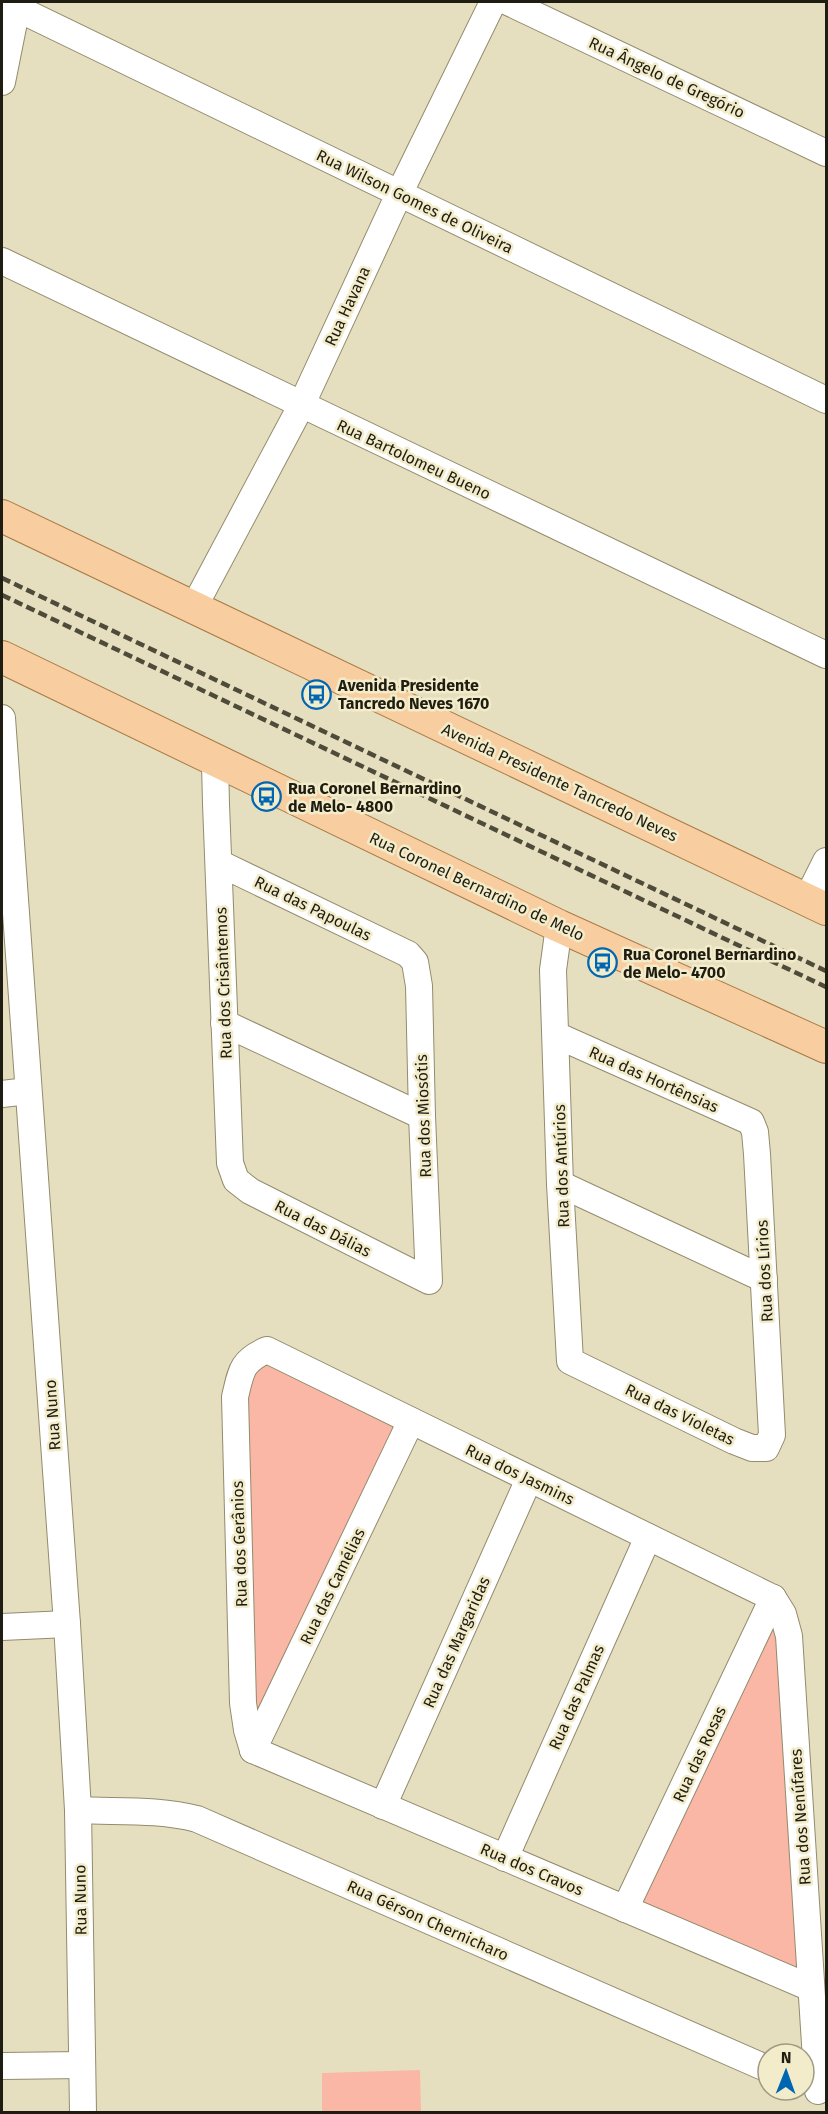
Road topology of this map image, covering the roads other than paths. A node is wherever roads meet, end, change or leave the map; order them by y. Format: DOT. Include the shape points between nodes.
graph roads {
  1 [pos="493,2"];
  2 [pos="508,2"];
  3 [pos="13,4"];
  4 [pos="2,82"];
  5 [pos="826,153"];
  6 [pos="399,194"];
  7 [pos="2,261"];
  8 [pos="826,400"];
  9 [pos="301,406"];
  10 [pos="2,516"];
  11 [pos="194,607"];
  12 [pos="826,655"];
  13 [pos="2,657"];
  14 [pos="2,718"];
  15 [pos="215,762"];
  16 [pos="826,861"];
  17 [pos="219,863"];
  18 [pos="816,904"];
  19 [pos="559,926"];
  20 [pos="408,954"];
  21 [pos="224,1023"];
  22 [pos="556,1035"];
  23 [pos="815,1042"];
  24 [pos="28,1091"];
  25 [pos="2,1094"];
  26 [pos="422,1116"];
  27 [pos="752,1122"];
  28 [pos="230,1163"];
  29 [pos="561,1184"];
  30 [pos="764,1279"];
  31 [pos="429,1281"];
  32 [pos="267,1350"];
  33 [pos="570,1361"];
  34 [pos="771,1420"];
  35 [pos="411,1421"];
  36 [pos="530,1479"];
  37 [pos="648,1537"];
  38 [pos="773,1598"];
  39 [pos="67,1624"];
  40 [pos="2,1627"];
  41 [pos="253,1750"];
  42 [pos="383,1806"];
  43 [pos="78,1810"];
  44 [pos="505,1858"];
  45 [pos="625,1909"];
  46 [pos="811,1988"];
  47 [pos="814,2042"];
  48 [pos="756,2064"];
  49 [pos="82,2065"];
  50 [pos="2,2066"];
  51 [pos="83,2112"];
  1 -- 6 [label="street, Rua Havana"];
  2 -- 5 [label="street, Rua Ângelo de Gregório"];
  3 -- 4 [label="street"];
  3 -- 6 [label="street, Rua Wilson Gomes de Oliveira"];
  6 -- 8 [label="street, Rua Wilson Gomes de Oliveira"];
  6 -- 9 [label="street, Rua Havana"];
  7 -- 9 [label="street, Rua Bartolomeu Bueno"];
  9 -- 11 [label="street, Rua Havana"];
  9 -- 12 [label="street, Rua Bartolomeu Bueno"];
  10 -- 11 [label="main road, Avenida Presidente Tancredo Neves"];
  11 -- 18 [label="main road, Avenida Presidente Tancredo Neves"];
  13 -- 15 [label="main road, Rua Coronel Bernardino de Melo"];
  14 -- 24 [label="street, Rua Nuno"];
  15 -- 17 [label="street, Rua dos Crisântemos"];
  15 -- 19 [label="main road, Rua Coronel Bernardino de Melo"];
  16 -- 18 [label="street"];
  17 -- 20 [label="street, Rua das Papoulas"];
  17 -- 21 [label="street, Rua dos Crisântemos"];
  19 -- 22 [label="street, Rua dos Antúrios" via="554,970"];
  19 -- 23 [label="main road, Rua Coronel Bernardino de Melo"];
  20 -- 26 [label="street, Rua dos Miosótis" via="415,962 419,986"];
  21 -- 26 [label="street"];
  21 -- 28 [label="street, Rua dos Crisântemos"];
  22 -- 27 [label="street, Rua das Hortênsias"];
  22 -- 29 [label="street, Rua dos Antúrios"];
  24 -- 25 [label="street"];
  24 -- 39 [label="street, Rua Nuno"];
  26 -- 31 [label="street, Rua dos Miosótis"];
  27 -- 30 [label="street, Rua dos Lírios"];
  28 -- 31 [label="street, Rua das Dálias" via="236,1180 249,1191"];
  29 -- 30 [label="street"];
  29 -- 33 [label="street, Rua dos Antúrios"];
  30 -- 34 [label="street, Rua dos Lírios"];
  32 -- 35 [label="street, Rua dos Jasmins"];
  32 -- 41 [label="street, Rua dos Gerânios" via="251,1357 242,1371 235,1397 243,1703"];
  33 -- 34 [label="street, Rua das Violetas" via="752,1448 766,1448 772,1435"];
  35 -- 36 [label="street, Rua dos Jasmins"];
  35 -- 41 [label="street, Rua das Camélias"];
  36 -- 37 [label="street, Rua dos Jasmins"];
  36 -- 42 [label="street, Rua das Margaridas"];
  37 -- 38 [label="street, Rua dos Jasmins"];
  37 -- 44 [label="street, Rua das Palmas"];
  38 -- 45 [label="street, Rua das Rosas"];
  38 -- 46 [label="street, Rua dos Nenúfares" via="783,1614 789,1636"];
  39 -- 40 [label="street"];
  39 -- 43 [label="street, Rua Nuno"];
  41 -- 42 [label="street, Rua dos Cravos"];
  42 -- 44 [label="street, Rua dos Cravos"];
  43 -- 48 [label="street, Rua Gérson Chernicharo" via="159,1813 197,1819"];
  43 -- 49 [label="street, Rua Nuno"];
  44 -- 45 [label="street, Rua dos Cravos"];
  45 -- 46 [label="street, Rua dos Cravos"];
  46 -- 47 [label="street, Rua dos Nenúfares"];
  49 -- 50 [label="street"];
  49 -- 51 [label="street, Rua Nuno"];
}
